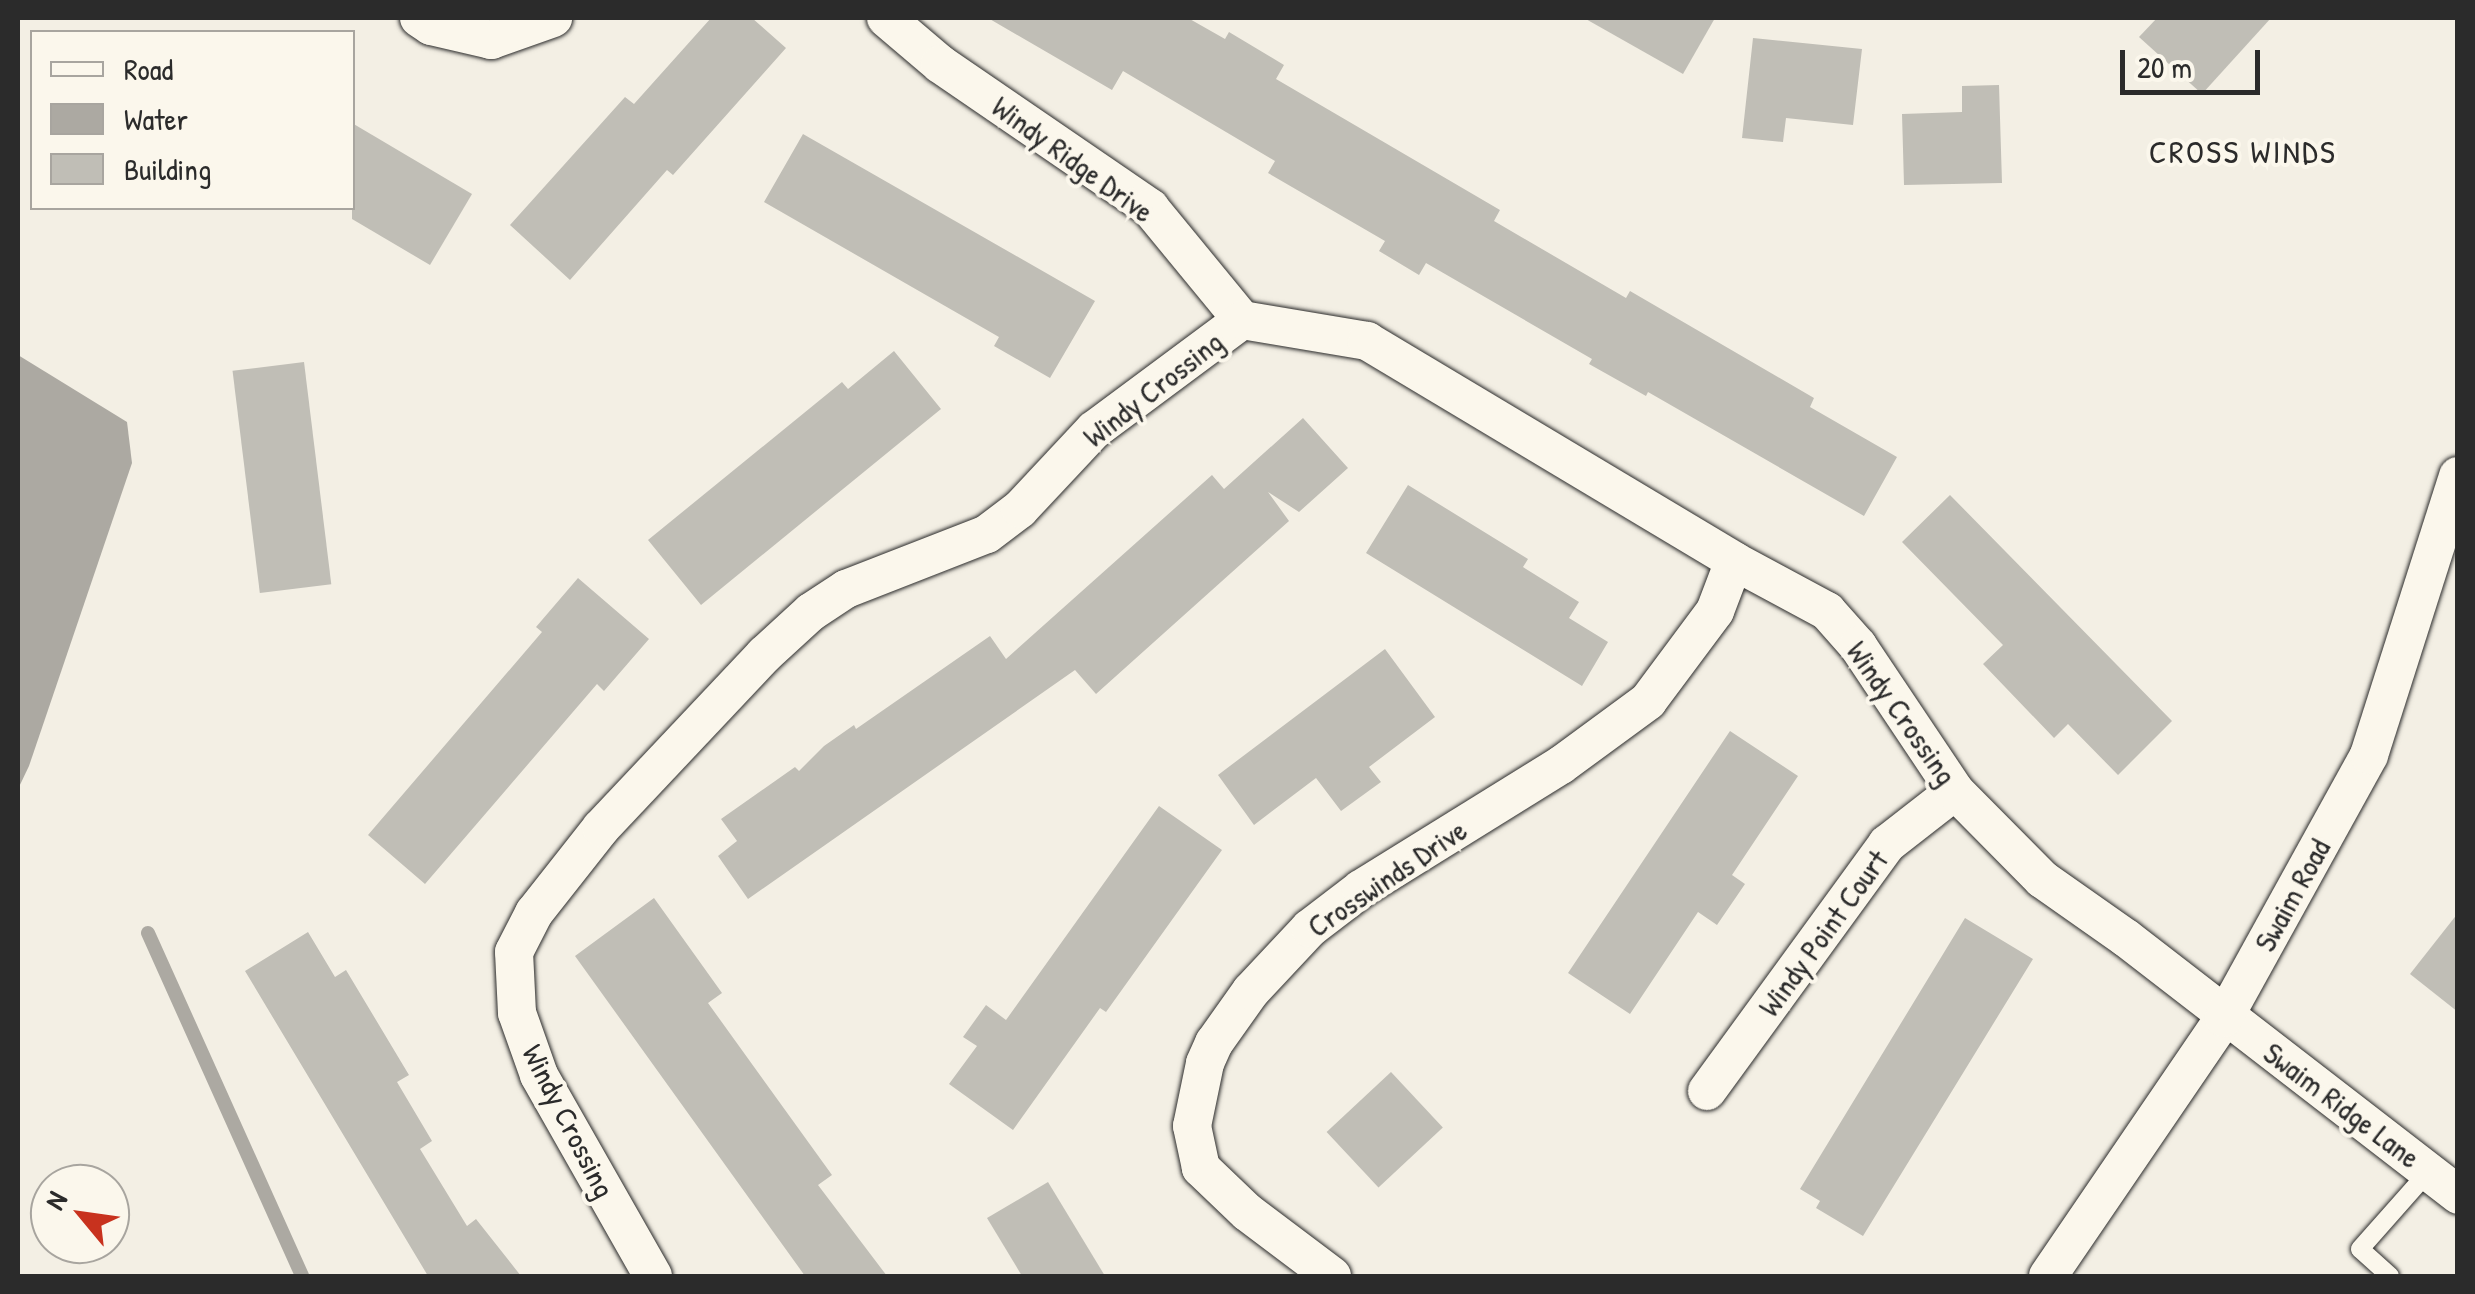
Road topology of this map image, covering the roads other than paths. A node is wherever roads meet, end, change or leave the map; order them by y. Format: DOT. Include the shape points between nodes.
graph roads {
  1 [pos="418,18"];
  2 [pos="553,18"];
  3 [pos="886,18"];
  4 [pos="1242,320"];
  5 [pos="2458,476"];
  6 [pos="1734,561"];
  7 [pos="1955,791"];
  8 [pos="2224,1018"];
  9 [pos="1708,1091"];
  10 [pos="2430,1170"];
  11 [pos="2458,1196"];
  12 [pos="1288,1264"];
  13 [pos="653,1276"];
  14 [pos="1332,1276"];
  15 [pos="2048,1276"];
  16 [pos="2390,1276"];
  1 -- 2 [label="street" via="491,40"];
  3 -- 4 [label="street, Windy Ridge Drive" via="940,64 1150,208"];
  4 -- 6 [label="street, Windy Crossing" via="1367,340"];
  4 -- 13 [label="street, Windy Crossing" via="1094,430 1020,510 987,534 846,589 811,612 601,828 534,913 514,952 517,1012 539,1075"];
  5 -- 8 [label="street, Swaim Road" via="2369,755"];
  6 -- 7 [label="street, Windy Crossing" via="1826,610 1858,646"];
  6 -- 12 [label="street, Crosswinds Drive" via="1715,611 1648,701 1310,928 1214,1043 1192,1126 1201,1168"];
  7 -- 8 [label="street, Windy Crossing" via="2042,879"];
  7 -- 9 [label="street, Windy Point Court" via="1887,844"];
  8 -- 10 [label="street, Swaim Ridge Lane"];
  8 -- 15 [label="street, Swaim Road"];
  10 -- 11 [label="street, Swaim Ridge Lane"];
  10 -- 16 [label="lane" via="2360,1249"];
  12 -- 14 [label="street, Crosswinds Drive"];
}
